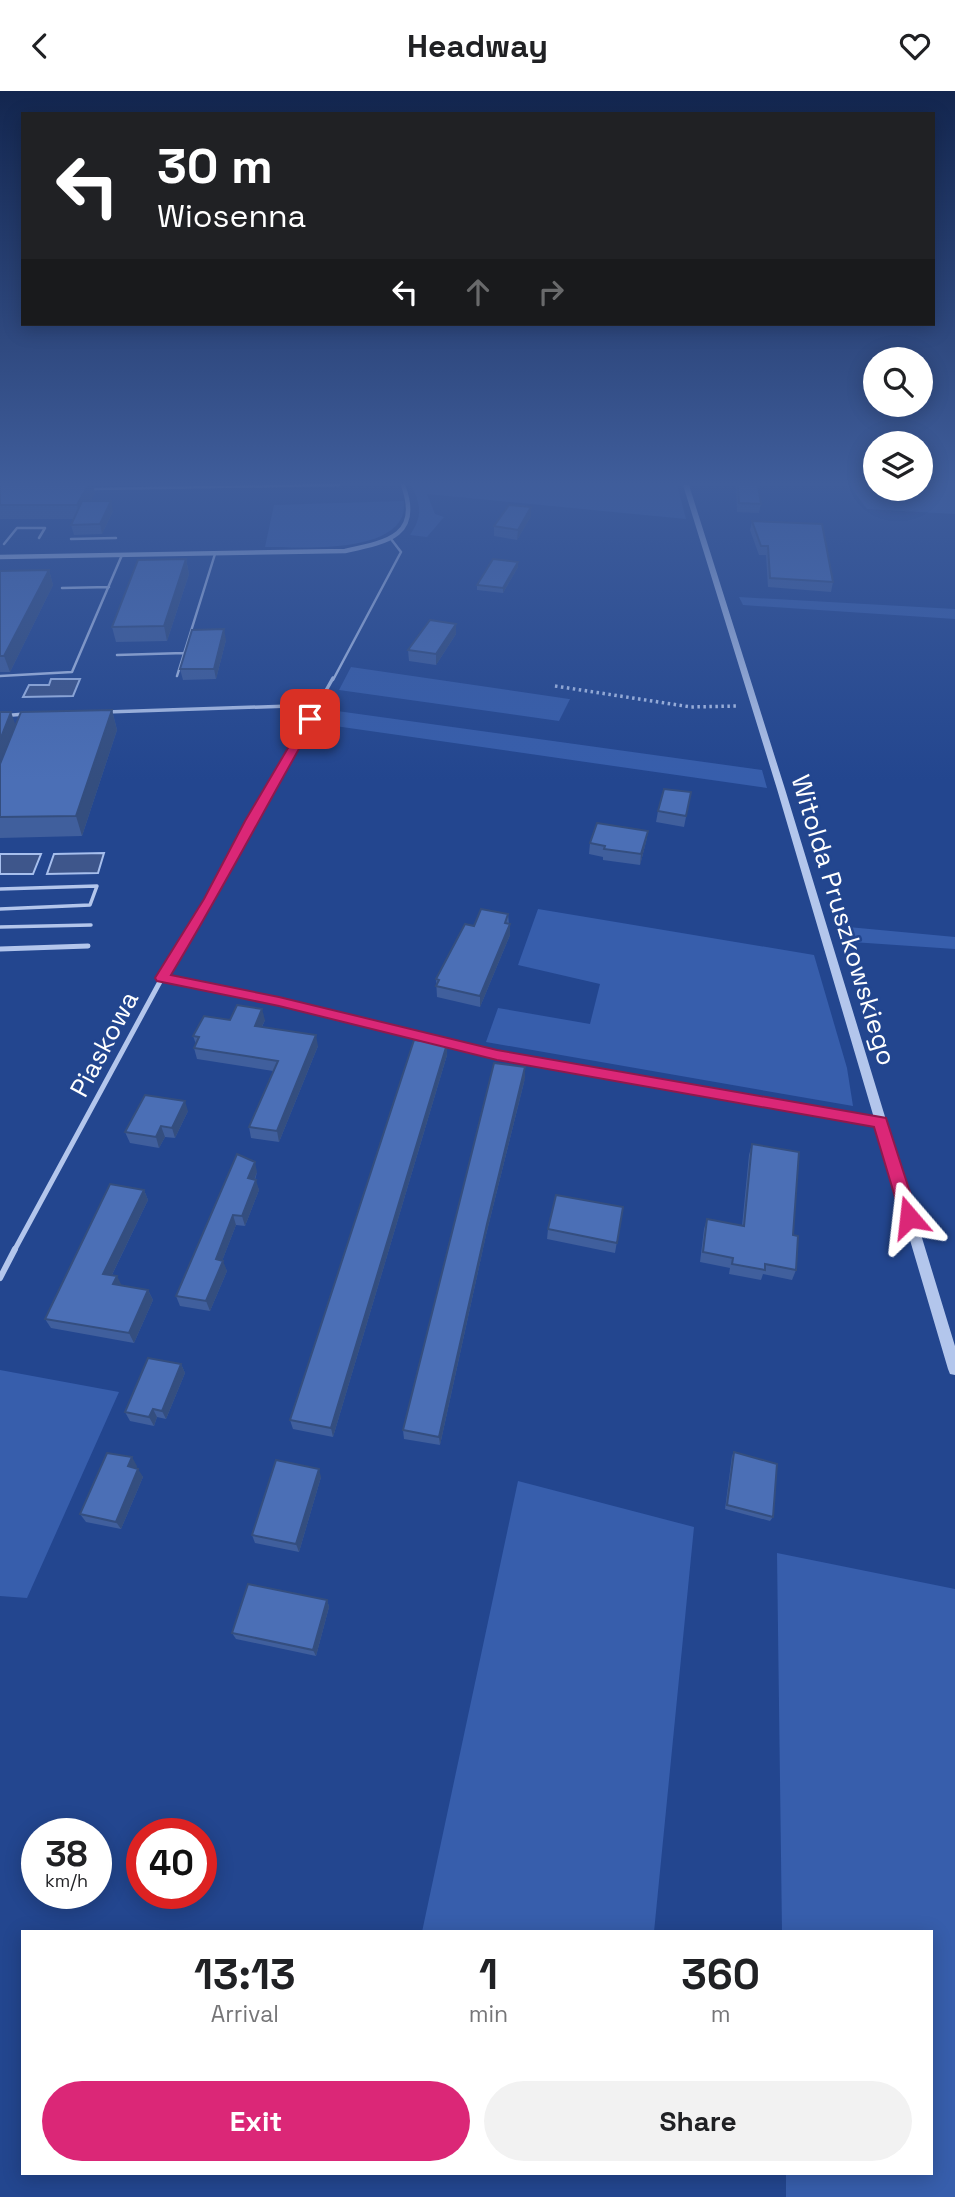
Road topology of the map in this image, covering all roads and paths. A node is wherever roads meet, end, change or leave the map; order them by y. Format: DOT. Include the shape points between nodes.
graph roads {
  1 [pos="110,583"];
  2 [pos="206,583"];
  3 [pos="384,583"];
  4 [pos="717,583"];
  5 [pos="108,587"];
  6 [pos="62,588"];
  7 [pos="184,653"];
  8 [pos="117,655"];
  9 [pos="0,676"];
  10 [pos="177,676"];
  11 [pos="555,686"];
  12 [pos="319,705"];
  13 [pos="756,709"];
  14 [pos="98,712"];
  15 [pos="30,714"];
  16 [pos="0,716"];
  17 [pos="0,889"];
  18 [pos="0,909"];
  19 [pos="91,925"];
  20 [pos="0,927"];
  21 [pos="88,946"];
  22 [pos="0,949"];
  23 [pos="162,978"];
  24 [pos="881,1122"];
  25 [pos="0,1278"];
  26 [pos="955,1369"];
  1 -- 5 [label="lane"];
  2 -- 7 [label="lane"];
  3 -- 12 [label="lane, Piaskowa"];
  4 -- 13 [label="street, Witolda Pruszkowskiego"];
  5 -- 6 [label="lane"];
  5 -- 9 [label="lane" via="72,672"];
  7 -- 8 [label="lane"];
  7 -- 10 [label="lane"];
  11 -- 13 [label="path" via="691,707"];
  12 -- 14 [label="lane"];
  12 -- 23 [label="lane, Piaskowa"];
  13 -- 24 [label="street, Witolda Pruszkowskiego"];
  15 -- 16 [label="lane"];
  17 -- 18 [label="lane" via="97,886 90,905"];
  19 -- 20 [label="lane"];
  21 -- 22 [label="lane"];
  23 -- 24 [label="lane" via="497,1055"];
  23 -- 25 [label="lane, Piaskowa"];
  24 -- 26 [label="street, Witolda Pruszkowskiego"];
}
